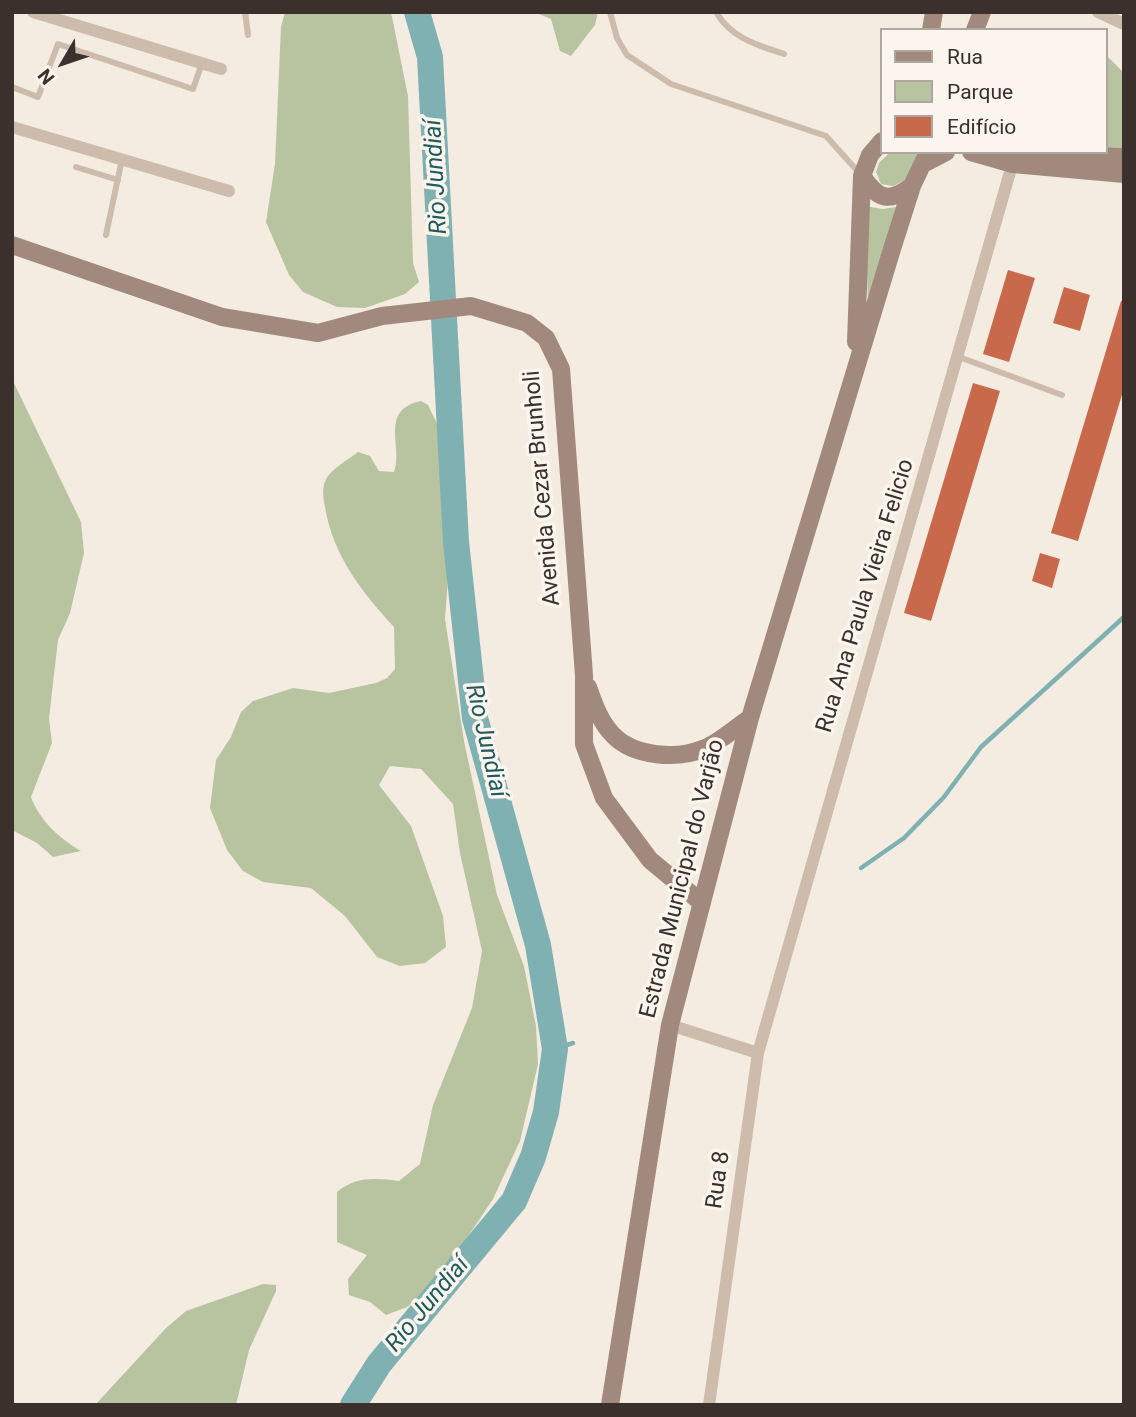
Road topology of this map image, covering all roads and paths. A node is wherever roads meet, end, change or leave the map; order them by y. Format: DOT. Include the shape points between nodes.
graph roads {
  1 [pos="33,12"];
  2 [pos="245,12"];
  3 [pos="610,12"];
  4 [pos="716,12"];
  5 [pos="1098,12"];
  6 [pos="1124,24"];
  7 [pos="248,35"];
  8 [pos="784,54"];
  9 [pos="202,63"];
  10 [pos="220,69"];
  11 [pos="12,87"];
  12 [pos="12,127"];
  13 [pos="880,143"];
  14 [pos="994,154"];
  15 [pos="1016,156"];
  16 [pos="925,158"];
  17 [pos="1124,158"];
  18 [pos="122,159"];
  19 [pos="76,167"];
  20 [pos="1124,174"];
  21 [pos="862,176"];
  22 [pos="118,180"];
  23 [pos="912,186"];
  24 [pos="229,191"];
  25 [pos="106,235"];
  26 [pos="13,243"];
  27 [pos="959,357"];
  28 [pos="854,376"];
  29 [pos="1062,395"];
  30 [pos="584,675"];
  31 [pos="750,718"];
  32 [pos="702,903"];
  33 [pos="670,1025"];
  34 [pos="758,1053"];
  35 [pos="610,1405"];
  36 [pos="709,1405"];
  1 -- 9 [label="street"];
  2 -- 7 [label="lane"];
  3 -- 21 [label="lane" via="627,55 671,83 827,136"];
  4 -- 8 [label="lane" via="738,37"];
  5 -- 6 [label="street"];
  9 -- 10 [label="street"];
  9 -- 11 [label="lane" via="193,89 58,44 38,97"];
  12 -- 18 [label="street"];
  13 -- 21 [label="main road"];
  14 -- 15 [label="main road"];
  15 -- 17 [label="main road"];
  15 -- 20 [label="main road"];
  15 -- 27 [label="street, Rua Ana Paula Vieira Felicio"];
  16 -- 23 [label="main road"];
  18 -- 22 [label="lane"];
  18 -- 24 [label="street"];
  19 -- 22 [label="lane"];
  21 -- 23 [label="main road" via="884,197 897,197"];
  21 -- 28 [label="main road"];
  22 -- 25 [label="lane"];
  23 -- 28 [label="main road"];
  26 -- 30 [label="main road, Avenida Cezar Brunholi" via="222,317 318,332 382,317 471,306 527,323 546,338 561,369"];
  27 -- 29 [label="lane"];
  27 -- 34 [label="street, Rua Ana Paula Vieira Felicio" via="854,707"];
  28 -- 31 [label="main road, Estrada Municipal do Varjão"];
  30 -- 31 [label="main road, Avenida Cezar Brunholi" via="598,714 612,735 628,747 668,756 705,748"];
  30 -- 32 [label="main road, Avenida Cezar Brunholi" via="584,744 604,798 650,860"];
  31 -- 32 [label="main road, Estrada Municipal do Varjão"];
  32 -- 33 [label="main road, Estrada Municipal do Varjão"];
  33 -- 34 [label="street"];
  33 -- 35 [label="main road, Estrada Municipal do Varjão"];
  34 -- 36 [label="street, Rua 8"];
}
